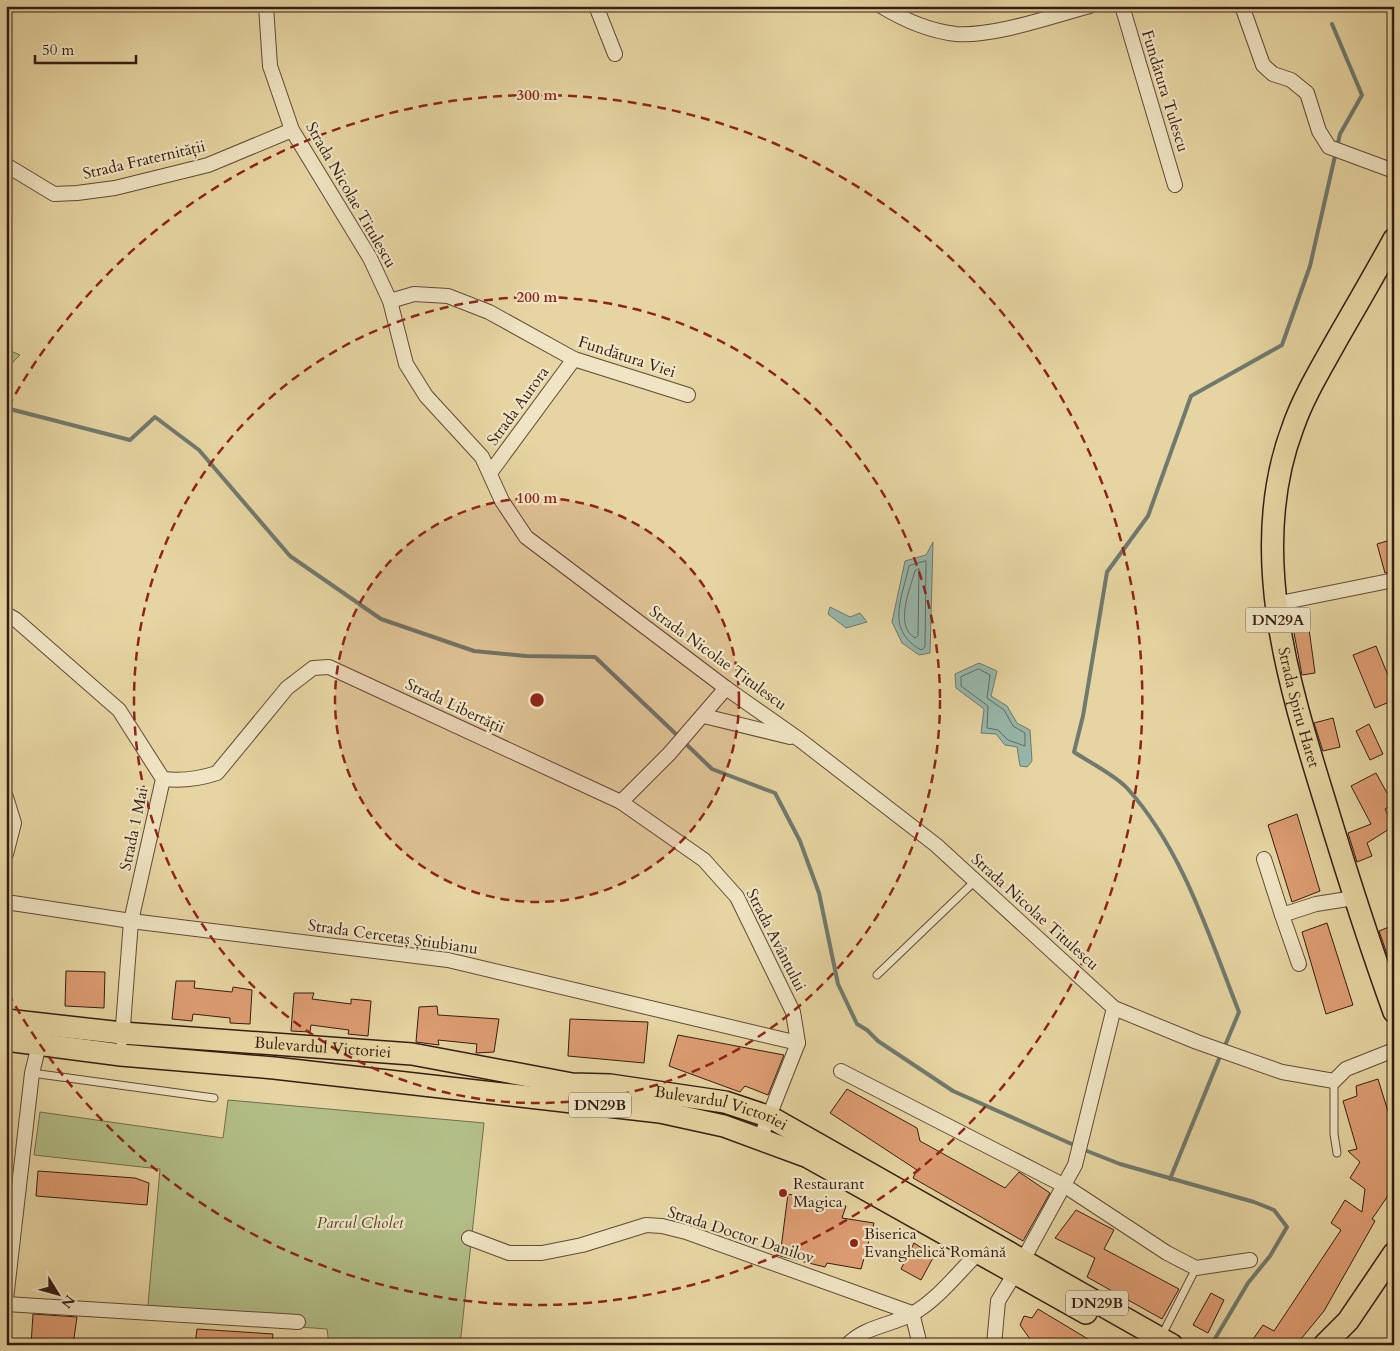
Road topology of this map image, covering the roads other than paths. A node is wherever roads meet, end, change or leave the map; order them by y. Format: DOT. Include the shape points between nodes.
graph roads {
  1 [pos="266,6"];
  2 [pos="596,6"];
  3 [pos="882,6"];
  4 [pos="1090,6"];
  5 [pos="1122,6"];
  6 [pos="1242,6"];
  7 [pos="615,54"];
  8 [pos="292,130"];
  9 [pos="6,165"];
  10 [pos="1394,171"];
  11 [pos="1175,185"];
  12 [pos="1394,239"];
  13 [pos="390,301"];
  14 [pos="574,360"];
  15 [pos="688,395"];
  16 [pos="490,473"];
  17 [pos="1394,580"];
  18 [pos="1275,604"];
  19 [pos="6,614"];
  20 [pos="726,688"];
  21 [pos="704,716"];
  22 [pos="800,740"];
  23 [pos="163,779"];
  24 [pos="6,797"];
  25 [pos="621,802"];
  26 [pos="6,854"];
  27 [pos="1264,859"];
  28 [pos="974,882"];
  29 [pos="1354,898"];
  30 [pos="6,902"];
  31 [pos="1282,915"];
  32 [pos="131,921"];
  33 [pos="1299,964"];
  34 [pos="877,975"];
  35 [pos="1114,1008"];
  36 [pos="1394,1012"];
  37 [pos="6,1020"];
  38 [pos="42,1033"];
  39 [pos="122,1033"];
  40 [pos="6,1040"];
  41 [pos="798,1043"];
  42 [pos="1394,1050"];
  43 [pos="121,1055"];
  44 [pos="841,1071"];
  45 [pos="32,1073"];
  46 [pos="1334,1081"];
  47 [pos="214,1098"];
  48 [pos="770,1117"];
  49 [pos="760,1139"];
  50 [pos="1337,1153"];
  51 [pos="1065,1186"];
  52 [pos="470,1238"];
  53 [pos="1394,1253"];
  54 [pos="977,1254"];
  55 [pos="1250,1260"];
  56 [pos="1019,1268"];
  57 [pos="1196,1268"];
  58 [pos="6,1299"];
  59 [pos="6,1304"];
  60 [pos="912,1314"];
  61 [pos="1348,1321"];
  62 [pos="298,1322"];
  63 [pos="1158,1343"];
  64 [pos="846,1345"];
  65 [pos="920,1345"];
  66 [pos="994,1345"];
  67 [pos="1324,1345"];
  68 [pos="1341,1345"];
  1 -- 8 [label="street, Strada Nicolae Titulescu" via="270,66"];
  2 -- 7 [label="street"];
  3 -- 4 [label="street" via="907,22 956,34 997,30"];
  5 -- 11 [label="street, Fundătura Tulescu"];
  6 -- 10 [label="street" via="1263,65 1307,93 1319,131 1329,147"];
  8 -- 9 [label="street, Strada Fraternității" via="208,165 115,188 77,193 54,194"];
  8 -- 13 [label="street, Strada Nicolae Titulescu" via="370,258"];
  12 -- 18 [label="main road, Strada Spiru Haret / DN29A" via="1292,428 1277,486 1272,559"];
  13 -- 14 [label="street, Fundătura Viei" via="414,294 448,296 489,312"];
  13 -- 16 [label="street, Strada Nicolae Titulescu" via="406,364 426,396 482,457"];
  14 -- 15 [label="street, Fundătura Viei"];
  14 -- 16 [label="street, Strada Aurora"];
  16 -- 20 [label="street, Strada Nicolae Titulescu" via="502,501 526,537"];
  17 -- 18 [label="street"];
  18 -- 29 [label="main road, Strada Spiru Haret / DN29A" via="1291,691"];
  19 -- 23 [label="street, Strada 1 Mai" via="119,710"];
  20 -- 21 [label="street"];
  20 -- 22 [label="street, Strada Nicolae Titulescu"];
  21 -- 22 [label="street"];
  21 -- 25 [label="street"];
  22 -- 28 [label="street, Strada Nicolae Titulescu" via="936,845"];
  23 -- 25 [label="street, Strada Libertății" via="180,781 217,773 287,688 313,668 329,666"];
  23 -- 32 [label="street, Strada 1 Mai"];
  24 -- 26 [label="street" via="14,823"];
  25 -- 41 [label="street, Strada Avântului" via="704,860 737,897 793,1012"];
  27 -- 31 [label="street"];
  28 -- 34 [label="lane"];
  28 -- 35 [label="street, Strada Nicolae Titulescu"];
  29 -- 31 [label="street" via="1316,904"];
  29 -- 36 [label="main road, Strada Spiru Haret / DN29A"];
  30 -- 32 [label="street, Strada Cercetaș Știubianu"];
  31 -- 33 [label="street"];
  32 -- 39 [label="street, Strada 1 Mai"];
  32 -- 41 [label="street, Strada Cercetaș Știubianu" via="448,960"];
  35 -- 46 [label="street, Strada Nicolae Titulescu" via="1282,1072"];
  35 -- 51 [label="street" via="1075,1165"];
  37 -- 38 [label="main road, Bulevardul Victoriei / DN29B"];
  38 -- 39 [label="main road, Bulevardul Victoriei / DN29B"];
  38 -- 40 [label="main road, Bulevardul Victoriei / DN29B"];
  38 -- 43 [label="main road, Bulevardul Victoriei / DN29B"];
  38 -- 45 [label="street"];
  39 -- 43 [label="street, Strada 1 Mai"];
  39 -- 48 [label="main road, Bulevardul Victoriei / DN29B" via="412,1054 572,1084 610,1085 726,1102"];
  41 -- 48 [label="street, Strada Avântului"];
  42 -- 46 [label="street" via="1346,1069"];
  43 -- 49 [label="main road, Bulevardul Victoriei / DN29B" via="274,1068 660,1112 724,1126"];
  44 -- 51 [label="street"];
  45 -- 47 [label="lane"];
  45 -- 58 [label="street"];
  46 -- 50 [label="lane"];
  48 -- 49 [label="street, Strada Avântului"];
  48 -- 56 [label="main road, Bulevardul Victoriei / DN29B"];
  49 -- 54 [label="main road, Bulevardul Victoriei / DN29B" via="808,1158"];
  51 -- 56 [label="street"];
  51 -- 57 [label="street" via="1167,1253"];
  52 -- 60 [label="street, Strada Doctor Danilov" via="509,1253 542,1253 646,1225 662,1226"];
  53 -- 61 [label="main road"];
  54 -- 56 [label="main road, Bulevardul Victoriei / DN29B"];
  54 -- 60 [label="street" via="935,1297"];
  55 -- 57 [label="street"];
  56 -- 63 [label="main road, Bulevardul Victoriei / DN29B"];
  56 -- 66 [label="street" via="998,1301"];
  57 -- 63 [label="lane"];
  59 -- 62 [label="street"];
  60 -- 64 [label="street" via="858,1333"];
  60 -- 65 [label="street"];
  61 -- 67 [label="main road"];
  61 -- 68 [label="main road"];
}
